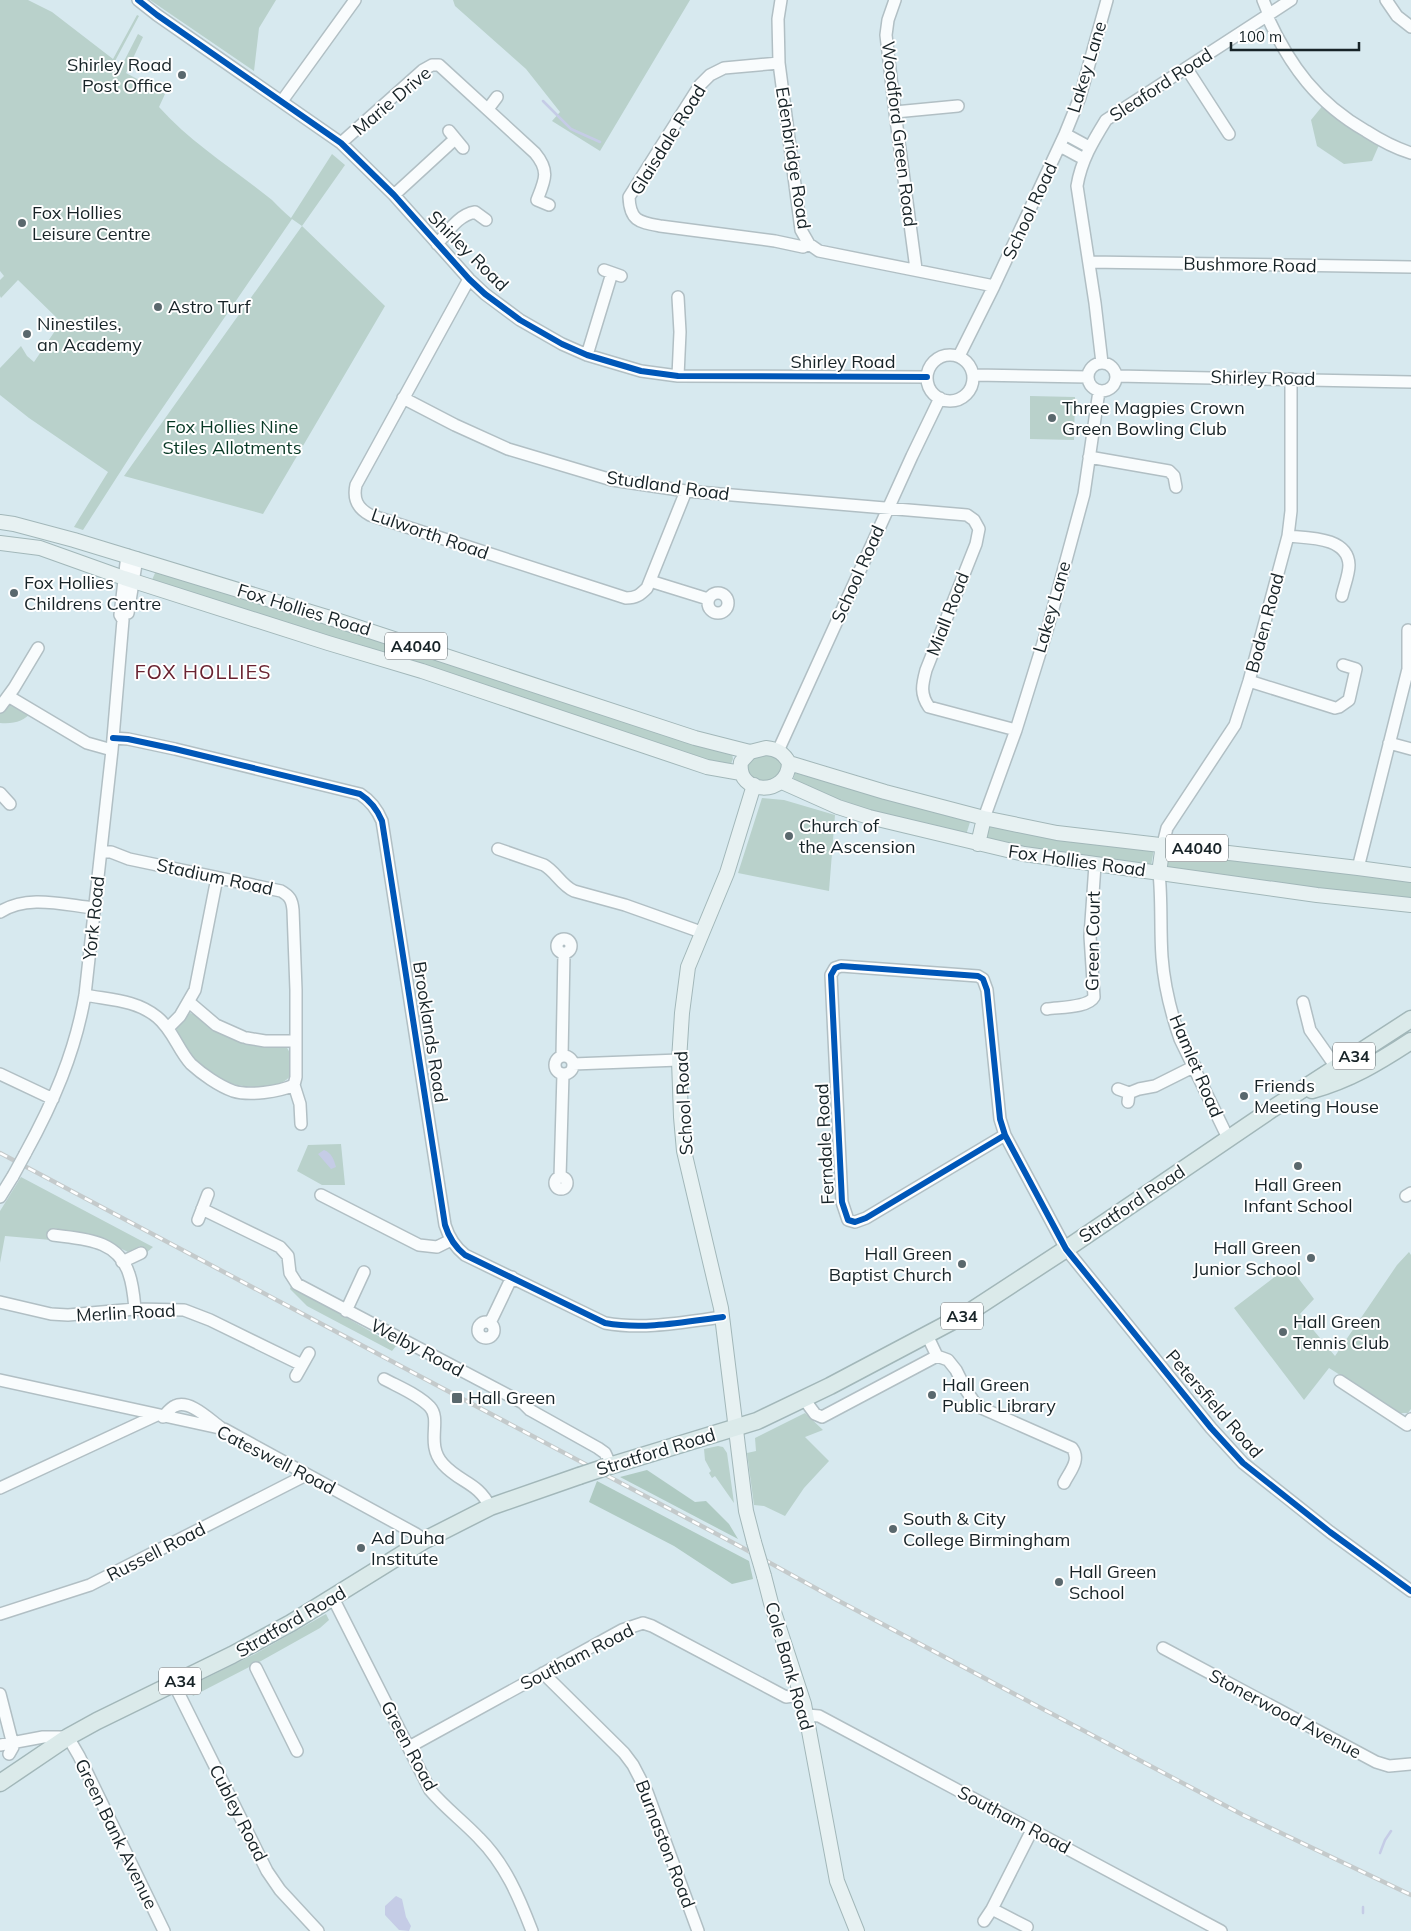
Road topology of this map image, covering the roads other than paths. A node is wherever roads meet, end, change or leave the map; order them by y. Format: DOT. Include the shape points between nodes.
graph roads {
  1 [pos="138,0"];
  2 [pos="355,0"];
  3 [pos="781,0"];
  4 [pos="895,0"];
  5 [pos="1107,0"];
  6 [pos="1262,0"];
  7 [pos="1291,0"];
  8 [pos="1386,0"];
  9 [pos="1268,15"];
  10 [pos="1411,27"];
  11 [pos="779,63"];
  12 [pos="1187,68"];
  13 [pos="497,97"];
  14 [pos="282,101"];
  15 [pos="958,106"];
  16 [pos="488,109"];
  17 [pos="895,112"];
  18 [pos="1065,134"];
  19 [pos="1229,134"];
  20 [pos="456,139"];
  21 [pos="341,143"];
  22 [pos="1060,146"];
  23 [pos="1089,147"];
  24 [pos="1411,153"];
  25 [pos="1084,159"];
  26 [pos="394,195"];
  27 [pos="549,205"];
  28 [pos="486,220"];
  29 [pos="437,244"];
  30 [pos="809,244"];
  31 [pos="1089,262"];
  32 [pos="1411,267"];
  33 [pos="916,269"];
  34 [pos="612,273"];
  35 [pos="469,279"];
  36 [pos="994,286"];
  37 [pos="678,297"];
  38 [pos="587,355"];
  39 [pos="959,356"];
  40 [pos="1102,363"];
  41 [pos="973,375"];
  42 [pos="678,376"];
  43 [pos="1116,376"];
  44 [pos="927,377"];
  45 [pos="1088,377"];
  46 [pos="1291,379"];
  47 [pos="1411,382"];
  48 [pos="1099,391"];
  49 [pos="403,398"];
  50 [pos="940,398"];
  51 [pos="1089,457"];
  52 [pos="1176,487"];
  53 [pos="686,491"];
  54 [pos="888,509"];
  55 [pos="0,522"];
  56 [pos="1288,536"];
  57 [pos="0,543"];
  58 [pos="132,557"];
  59 [pos="128,579"];
  60 [pos="650,581"];
  61 [pos="1342,596"];
  62 [pos="708,599"];
  63 [pos="1406,630"];
  64 [pos="38,648"];
  65 [pos="1343,665"];
  66 [pos="1249,681"];
  67 [pos="8,696"];
  68 [pos="0,707"];
  69 [pos="1016,730"];
  70 [pos="1389,743"];
  71 [pos="113,744"];
  72 [pos="1411,749"];
  73 [pos="778,750"];
  74 [pos="750,752"];
  75 [pos="789,763"];
  76 [pos="741,773"];
  77 [pos="782,782"];
  78 [pos="754,786"];
  79 [pos="0,793"];
  80 [pos="10,804"];
  81 [pos="984,818"];
  82 [pos="978,844"];
  83 [pos="1163,844"];
  84 [pos="498,849"];
  85 [pos="101,852"];
  86 [pos="1095,866"];
  87 [pos="1358,868"];
  88 [pos="1159,873"];
  89 [pos="1411,875"];
  90 [pos="217,878"];
  91 [pos="1411,905"];
  92 [pos="95,908"];
  93 [pos="0,912"];
  94 [pos="702,932"];
  95 [pos="564,953"];
  96 [pos="831,975"];
  97 [pos="85,995"];
  98 [pos="189,1002"];
  99 [pos="1303,1002"];
  100 [pos="1047,1009"];
  101 [pos="1411,1019"];
  102 [pos="168,1028"];
  103 [pos="295,1041"];
  104 [pos="1411,1041"];
  105 [pos="562,1056"];
  106 [pos="680,1060"];
  107 [pos="573,1064"];
  108 [pos="1195,1066"];
  109 [pos="1340,1073"];
  110 [pos="0,1074"];
  111 [pos="563,1074"];
  112 [pos="294,1085"];
  113 [pos="1125,1095"];
  114 [pos="52,1100"];
  115 [pos="302,1124"];
  116 [pos="1005,1135"];
  117 [pos="1228,1138"];
  118 [pos="560,1177"];
  119 [pos="208,1194"];
  120 [pos="321,1195"];
  121 [pos="0,1197"];
  122 [pos="53,1235"];
  123 [pos="451,1240"];
  124 [pos="1066,1249"];
  125 [pos="141,1253"];
  126 [pos="122,1262"];
  127 [pos="364,1272"];
  128 [pos="512,1277"];
  129 [pos="0,1302"];
  130 [pos="135,1309"];
  131 [pos="346,1311"];
  132 [pos="722,1317"];
  133 [pos="490,1323"];
  134 [pos="927,1335"];
  135 [pos="309,1353"];
  136 [pos="937,1356"];
  137 [pos="302,1365"];
  138 [pos="296,1376"];
  139 [pos="0,1380"];
  140 [pos="384,1380"];
  141 [pos="1340,1381"];
  142 [pos="804,1399"];
  143 [pos="160,1416"];
  144 [pos="1410,1424"];
  145 [pos="735,1428"];
  146 [pos="224,1430"];
  147 [pos="609,1466"];
  148 [pos="306,1475"];
  149 [pos="1064,1484"];
  150 [pos="0,1488"];
  151 [pos="490,1507"];
  152 [pos="425,1540"];
  153 [pos="1411,1591"];
  154 [pos="333,1598"];
  155 [pos="0,1614"];
  156 [pos="1163,1648"];
  157 [pos="256,1668"];
  158 [pos="543,1673"];
  159 [pos="174,1684"];
  160 [pos="0,1694"];
  161 [pos="801,1694"];
  162 [pos="806,1715"];
  163 [pos="68,1737"];
  164 [pos="6,1747"];
  165 [pos="409,1747"];
  166 [pos="297,1751"];
  167 [pos="1411,1764"];
  168 [pos="24,1766"];
  169 [pos="0,1784"];
  170 [pos="1032,1830"];
  171 [pos="992,1908"];
  172 [pos="984,1921"];
  173 [pos="1027,1927"];
  174 [pos="164,1931"];
  175 [pos="318,1931"];
  176 [pos="532,1931"];
  177 [pos="698,1931"];
  178 [pos="857,1931"];
  179 [pos="1221,1931"];
  1 -- 14 [label="street, Shirley Road"];
  2 -- 14 [label="street"];
  3 -- 11 [label="street, Edenbridge Road"];
  4 -- 17 [label="street, Woodford Green Road" via="886,35"];
  5 -- 18 [label="street, Lakey Lane" via="1080,97"];
  6 -- 9 [label="street"];
  7 -- 9 [label="street, Sleaford Road"];
  8 -- 10 [label="street" via="1397,16"];
  9 -- 12 [label="street, Sleaford Road"];
  9 -- 24 [label="street" via="1288,59 1316,94 1352,123"];
  11 -- 30 [label="street, Edenbridge Road" via="801,230"];
  11 -- 30 [label="street, Glaisdale Road" via="724,68 710,75 700,85 630,197 630,208 633,216 641,222 803,247"];
  12 -- 19 [label="street"];
  12 -- 23 [label="street, Sleaford Road" via="1106,120"];
  13 -- 16 [label="street"];
  14 -- 21 [label="street, Shirley Road"];
  15 -- 17 [label="street"];
  16 -- 21 [label="street, Marie Drive" via="439,65 432,65"];
  16 -- 27 [label="street, Marie Drive" via="543,163 546,172 537,200"];
  17 -- 33 [label="street, Woodford Green Road"];
  18 -- 22 [label="street, Lakey Lane"];
  18 -- 23 [label="street, Lakey Lane"];
  20 -- 26 [label="street"];
  21 -- 26 [label="street, Shirley Road"];
  22 -- 25 [label="street"];
  22 -- 36 [label="street, School Road"];
  23 -- 25 [label="street"];
  25 -- 31 [label="street" via="1077,186"];
  26 -- 29 [label="street, Shirley Road"];
  28 -- 29 [label="street, Shirley Road" via="475,212 467,214"];
  29 -- 35 [label="street, Shirley Road"];
  30 -- 33 [label="street, Edenbridge Road" via="819,251"];
  31 -- 32 [label="street, Bushmore Road"];
  31 -- 40 [label="street"];
  33 -- 36 [label="street, Edenbridge Road"];
  34 -- 38 [label="street"];
  35 -- 38 [label="street, Shirley Road" via="520,320"];
  35 -- 49 [label="street, Lulworth Road"];
  36 -- 39 [label="street, School Road"];
  37 -- 42 [label="street"];
  38 -- 42 [label="street, Shirley Road" via="641,371"];
  39 -- 41 [label="street" via="971,366"];
  39 -- 44 [label="street" via="940,356 930,365"];
  40 -- 43 [label="street" via="1112,368"];
  40 -- 45 [label="street" via="1094,366"];
  41 -- 45 [label="street"];
  41 -- 50 [label="street" via="972,386 964,397 952,401"];
  42 -- 44 [label="street, Shirley Road"];
  43 -- 46 [label="street, Shirley Road"];
  43 -- 48 [label="street" via="1111,388"];
  44 -- 50 [label="street" via="931,390"];
  45 -- 48 [label="street" via="1090,385"];
  46 -- 47 [label="street, Shirley Road"];
  46 -- 56 [label="street, Boden Road" via="1291,511"];
  48 -- 51 [label="street, Lakey Lane"];
  49 -- 53 [label="street, Studland Road" via="508,449 612,480"];
  49 -- 60 [label="street, Lulworth Road" via="356,485 355,499 363,511 626,598 638,596"];
  50 -- 54 [label="street, School Road"];
  51 -- 52 [label="street" via="1169,471 1174,476"];
  51 -- 69 [label="street, Lakey Lane" via="1084,494"];
  53 -- 54 [label="street, Studland Road"];
  53 -- 60 [label="street, Lulworth Road"];
  54 -- 69 [label="street, Miall Road" via="967,515 979,529 921,688 929,707"];
  54 -- 73 [label="street, School Road"];
  55 -- 58 [label="main road, Fox Hollies Road / A4040"];
  56 -- 61 [label="street" via="1335,543 1343,550 1349,567"];
  56 -- 66 [label="street, Boden Road"];
  57 -- 59 [label="main road, Fox Hollies Road / A4040" via="40,548"];
  58 -- 59 [label="street, York Road"];
  58 -- 74 [label="main road, Fox Hollies Road / A4040" via="330,618 694,738"];
  59 -- 71 [label="street, York Road" via="120,615 123,620"];
  59 -- 76 [label="main road, Fox Hollies Road / A4040" via="422,671 706,767"];
  60 -- 62 [label="street"];
  63 -- 70 [label="street" via="1408,668"];
  64 -- 67 [label="street"];
  65 -- 66 [label="street" via="1356,669 1348,700 1335,708"];
  66 -- 83 [label="street, Boden Road" via="1235,724 1167,828"];
  67 -- 68 [label="street"];
  67 -- 71 [label="street, Brooklands Road" via="87,743"];
  69 -- 81 [label="street, Lakey Lane"];
  70 -- 72 [label="street"];
  70 -- 87 [label="street"];
  71 -- 85 [label="street, York Road"];
  71 -- 123 [label="street, Brooklands Road" via="128,740 175,749 360,794 378,811 445,1225"];
  73 -- 74 [label="main road" via="766,748"];
  73 -- 75 [label="main road"];
  74 -- 76 [label="main road" via="741,762"];
  75 -- 77 [label="main road"];
  75 -- 81 [label="main road, Fox Hollies Road / A4040"];
  76 -- 78 [label="main road" via="745,781"];
  77 -- 78 [label="main road" via="768,787"];
  77 -- 82 [label="main road, Fox Hollies Road / A4040" via="869,817"];
  78 -- 94 [label="main road, School Road" via="727,873"];
  79 -- 80 [label="street"];
  81 -- 82 [label="main road"];
  81 -- 83 [label="main road, Fox Hollies Road / A4040" via="1057,833"];
  82 -- 86 [label="main road, Fox Hollies Road / A4040"];
  83 -- 87 [label="main road, Fox Hollies Road / A4040"];
  83 -- 88 [label="main road"];
  84 -- 94 [label="street" via="550,868 574,890"];
  85 -- 90 [label="street, Stadium Road"];
  85 -- 92 [label="street, York Road"];
  86 -- 88 [label="main road, Fox Hollies Road / A4040"];
  86 -- 100 [label="street, Green Court" via="1090,936 1094,997 1085,1004"];
  87 -- 89 [label="main road, Fox Hollies Road / A4040"];
  88 -- 91 [label="main road, Fox Hollies Road / A4040"];
  88 -- 108 [label="street, Hamlet Road" via="1165,981 1174,1024"];
  90 -- 98 [label="street" via="199,976"];
  90 -- 103 [label="street, Stadium Road" via="282,891 292,901"];
  92 -- 93 [label="street" via="19,902"];
  92 -- 97 [label="street, York Road"];
  94 -- 106 [label="main road, School Road" via="688,968"];
  95 -- 105 [label="street"];
  96 -- 116 [label="street, Petersfield Road" via="835,968 841,966 978,976 983,979 987,990 1000,1119"];
  96 -- 116 [label="street, Ferndale Road" via="842,1202 848,1220 855,1222 866,1218"];
  97 -- 102 [label="street" via="137,1004"];
  97 -- 114 [label="street, York Road" via="71,1057"];
  98 -- 102 [label="street"];
  98 -- 103 [label="street" via="216,1025 245,1038"];
  99 -- 109 [label="street" via="1310,1030"];
  101 -- 109 [label="highway, Stratford Road / A34"];
  102 -- 112 [label="street" via="191,1064 232,1090 270,1092"];
  103 -- 112 [label="street, Stadium Road"];
  104 -- 109 [label="highway, Stratford Road / A34" via="1369,1068"];
  105 -- 107 [label="street" via="571,1058"];
  105 -- 111 [label="street" via="555,1065"];
  106 -- 107 [label="street"];
  106 -- 132 [label="main road, School Road" via="684,1150"];
  107 -- 111 [label="street" via="570,1071"];
  108 -- 113 [label="street" via="1160,1084"];
  108 -- 117 [label="street, Hamlet Road"];
  109 -- 117 [label="highway, Stratford Road / A34" via="1297,1094"];
  110 -- 114 [label="street"];
  111 -- 118 [label="street"];
  112 -- 115 [label="street, Stadium Road"];
  114 -- 121 [label="street, York Road, bridge"];
  116 -- 124 [label="street, Petersfield Road"];
  117 -- 124 [label="highway, Stratford Road / A34"];
  119 -- 131 [label="street, Welby Road" via="200,1215 280,1247 288,1256 290,1273 297,1284"];
  120 -- 123 [label="street" via="337,1196 419,1244 437,1247"];
  122 -- 126 [label="street" via="99,1242"];
  123 -- 128 [label="street, Brooklands Road" via="465,1255"];
  124 -- 134 [label="highway, Stratford Road / A34" via="968,1313"];
  124 -- 153 [label="street, Petersfield Road" via="1243,1463"];
  125 -- 126 [label="street"];
  126 -- 130 [label="street" via="129,1272"];
  127 -- 131 [label="street"];
  128 -- 132 [label="street, Brooklands Road" via="605,1323 624,1326"];
  128 -- 133 [label="street"];
  129 -- 130 [label="street, Merlin Road" via="68,1315"];
  130 -- 137 [label="street, Merlin Road" via="184,1310"];
  131 -- 147 [label="street, Welby Road" via="523,1403 605,1453"];
  132 -- 145 [label="main road, School Road"];
  134 -- 136 [label="street"];
  134 -- 142 [label="highway, Stratford Road / A34"];
  135 -- 137 [label="street"];
  136 -- 142 [label="street" via="822,1417 815,1414"];
  136 -- 149 [label="street" via="948,1360 956,1370 977,1406 1072,1448 1077,1459"];
  137 -- 138 [label="street"];
  139 -- 143 [label="street, Cateswell Road"];
  140 -- 151 [label="street" via="431,1408 436,1420 434,1446 440,1458 453,1473 479,1489"];
  141 -- 144 [label="street"];
  142 -- 145 [label="highway, Stratford Road / A34"];
  143 -- 146 [label="street, Cateswell Road"];
  143 -- 146 [label="street" via="180,1404 188,1405"];
  143 -- 150 [label="street"];
  145 -- 147 [label="highway, Stratford Road / A34"];
  145 -- 161 [label="main road, Cole Bank Road, bridge" via="746,1511 771,1603"];
  146 -- 148 [label="street, Cateswell Road"];
  147 -- 151 [label="highway, Stratford Road / A34, bridge"];
  148 -- 152 [label="street, Cateswell Road"];
  148 -- 155 [label="street, Russell Road" via="90,1585"];
  151 -- 152 [label="highway, Stratford Road / A34"];
  152 -- 154 [label="highway, Stratford Road / A34"];
  154 -- 159 [label="highway, Stratford Road / A34"];
  154 -- 165 [label="street, Green Road"];
  156 -- 167 [label="street, Stonerwood Avenue" via="1376,1762 1389,1766"];
  157 -- 166 [label="street"];
  158 -- 161 [label="street, Southam Road" via="622,1630 644,1624 786,1697"];
  158 -- 165 [label="street, Southam Road"];
  158 -- 177 [label="street, Burnaston Road" via="633,1765 647,1792"];
  159 -- 163 [label="highway, Stratford Road / A34"];
  159 -- 175 [label="street, Cubley Road" via="267,1870 280,1890"];
  160 -- 164 [label="street"];
  161 -- 162 [label="main road, Cole Bank Road"];
  162 -- 170 [label="street, Southam Road" via="819,1716"];
  162 -- 178 [label="main road, Cole Bank Road" via="832,1862"];
  163 -- 164 [label="street" via="43,1736"];
  163 -- 168 [label="highway, Stratford Road / A34"];
  163 -- 174 [label="street, Green Bank Avenue"];
  164 -- 168 [label="street"];
  165 -- 176 [label="street, Green Road" via="430,1790 489,1849 512,1882"];
  168 -- 169 [label="highway, Stratford Road / A34"];
  170 -- 171 [label="street"];
  170 -- 179 [label="street, Southam Road"];
  171 -- 172 [label="street"];
  171 -- 173 [label="street"];
}
